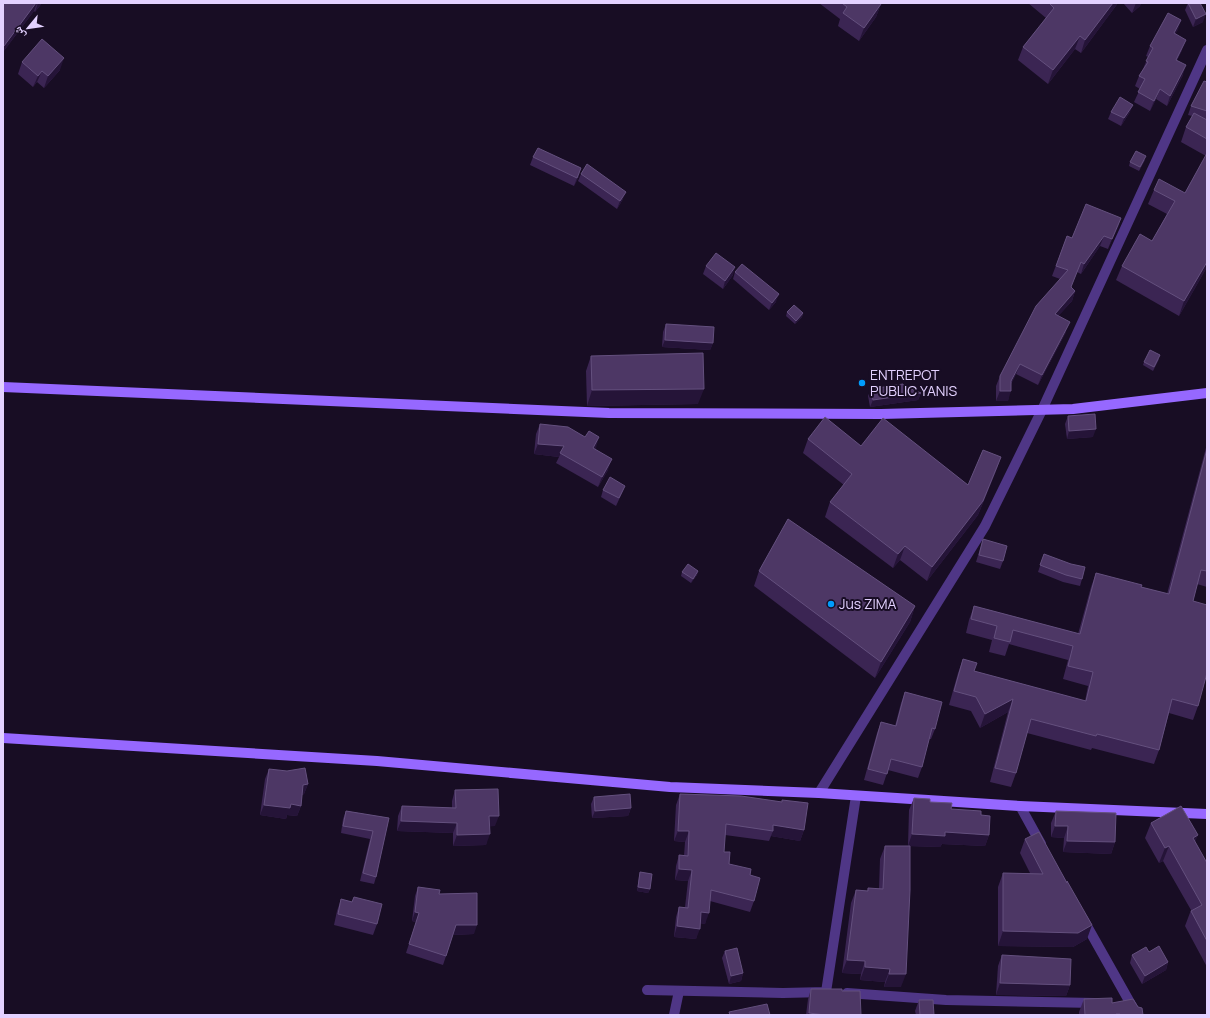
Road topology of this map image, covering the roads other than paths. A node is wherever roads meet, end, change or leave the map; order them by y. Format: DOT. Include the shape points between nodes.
graph roads {
  1 [pos="1207,50"];
  2 [pos="3,387"];
  3 [pos="1207,394"];
  4 [pos="1042,410"];
  5 [pos="3,738"];
  6 [pos="819,793"];
  7 [pos="856,796"];
  8 [pos="1020,806"];
  9 [pos="1207,814"];
  10 [pos="1047,854"];
  11 [pos="1077,909"];
  12 [pos="647,990"];
  13 [pos="679,991"];
  14 [pos="826,992"];
  15 [pos="1131,1004"];
  16 [pos="674,1015"];
  17 [pos="1137,1015"];
  1 -- 4 [label="street"];
  2 -- 4 [label="main road" via="609,413 881,414"];
  3 -- 4 [label="main road"];
  4 -- 6 [label="street" via="985,526"];
  5 -- 6 [label="main road" via="377,761 670,787"];
  6 -- 7 [label="main road"];
  7 -- 8 [label="main road"];
  7 -- 14 [label="street"];
  8 -- 9 [label="main road"];
  8 -- 10 [label="street"];
  11 -- 15 [label="street"];
  12 -- 13 [label="street"];
  13 -- 14 [label="street"];
  13 -- 16 [label="street"];
  14 -- 15 [label="street" via="946,1000"];
  15 -- 17 [label="street"];
}
